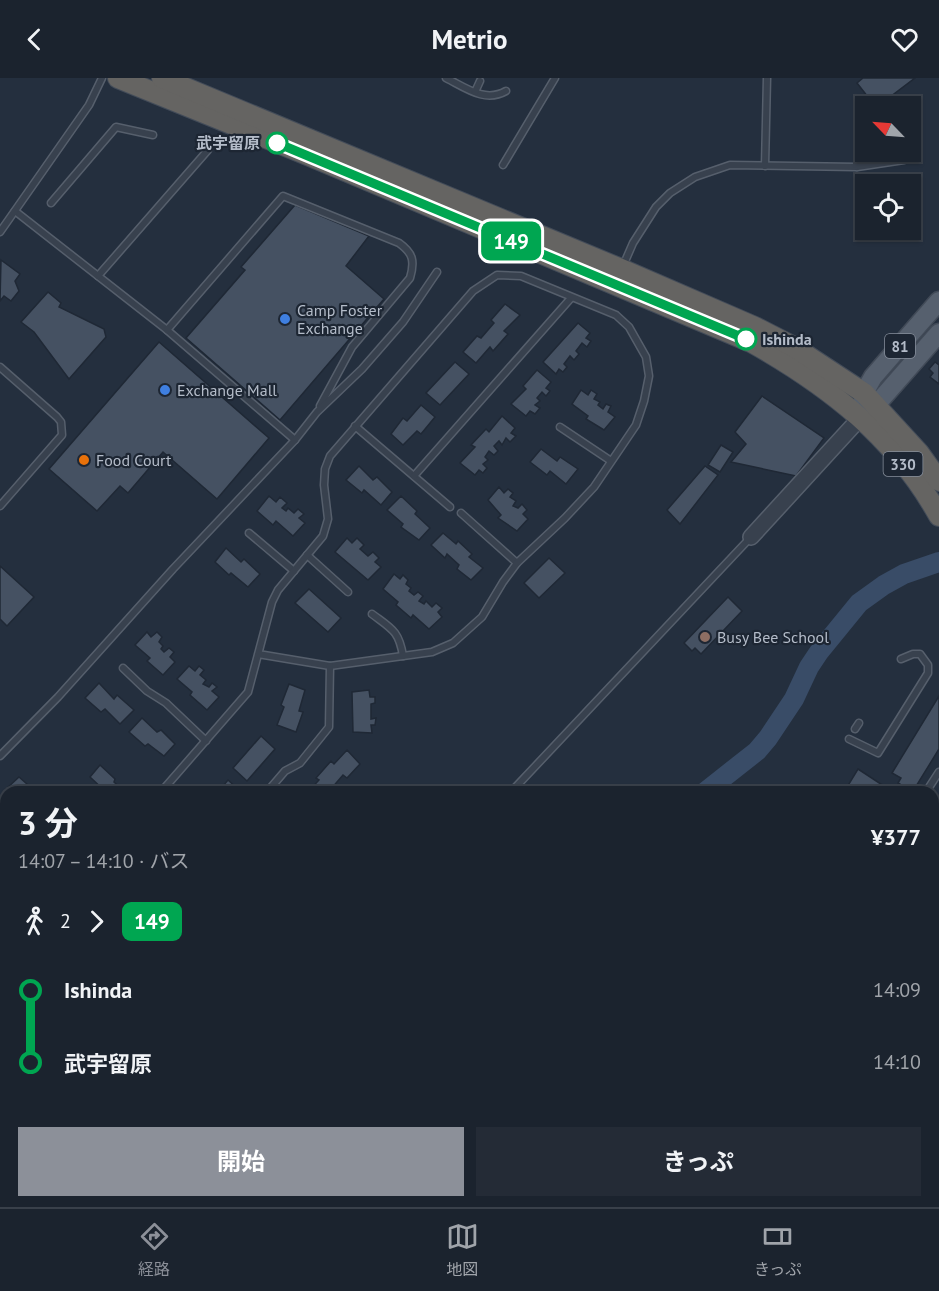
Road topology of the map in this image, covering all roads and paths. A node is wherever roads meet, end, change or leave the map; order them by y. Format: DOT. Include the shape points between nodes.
graph roads {
  1 [pos="102,78"];
  2 [pos="118,78"];
  3 [pos="162,78"];
  4 [pos="447,78"];
  5 [pos="555,78"];
  6 [pos="767,78"];
  7 [pos="480,81"];
  8 [pos="506,91"];
  9 [pos="475,92"];
  10 [pos="153,135"];
  11 [pos="208,150"];
  12 [pos="863,162"];
  13 [pos="891,162"];
  14 [pos="503,165"];
  15 [pos="765,166"];
  16 [pos="857,167"];
  17 [pos="51,203"];
  18 [pos="15,212"];
  19 [pos="0,232"];
  20 [pos="437,272"];
  21 [pos="98,276"];
  22 [pos="618,277"];
  23 [pos="571,298"];
  24 [pos="939,301"];
  25 [pos="167,330"];
  26 [pos="939,333"];
  27 [pos="0,367"];
  28 [pos="867,405"];
  29 [pos="317,412"];
  30 [pos="355,426"];
  31 [pos="560,427"];
  32 [pos="295,440"];
  33 [pos="611,461"];
  34 [pos="414,476"];
  35 [pos="939,481"];
  36 [pos="1,502"];
  37 [pos="450,507"];
  38 [pos="461,513"];
  39 [pos="939,516"];
  40 [pos="249,533"];
  41 [pos="751,537"];
  42 [pos="307,555"];
  43 [pos="517,563"];
  44 [pos="294,571"];
  45 [pos="348,592"];
  46 [pos="372,614"];
  47 [pos="258,654"];
  48 [pos="403,656"];
  49 [pos="901,659"];
  50 [pos="330,666"];
  51 [pos="123,668"];
  52 [pos="849,739"];
  53 [pos="206,741"];
  54 [pos="0,756"];
  55 [pos="939,772"];
  56 [pos="166,786"];
  57 [pos="272,786"];
  58 [pos="517,786"];
  59 [pos="931,786"];
  1 -- 18 [label="lane" via="89,105"];
  2 -- 22 [label="highway, 330"];
  3 -- 22 [label="highway, 330"];
  4 -- 9 [label="lane"];
  5 -- 14 [label="lane"];
  6 -- 15 [label="lane"];
  7 -- 9 [label="lane"];
  8 -- 9 [label="lane" via="496,97"];
  10 -- 17 [label="lane" via="116,127"];
  11 -- 21 [label="lane"];
  12 -- 16 [label="lane"];
  13 -- 16 [label="lane"];
  15 -- 16 [label="lane"];
  15 -- 22 [label="lane" via="730,165 694,177 670,193 633,243"];
  18 -- 19 [label="lane"];
  18 -- 21 [label="lane"];
  20 -- 29 [label="lane" via="403,322"];
  21 -- 25 [label="lane"];
  22 -- 28 [label="highway, 330"];
  23 -- 30 [label="lane" via="521,276 496,275 473,291"];
  23 -- 33 [label="lane" via="616,315 629,327 646,357 649,376 636,425"];
  23 -- 34 [label="lane"];
  24 -- 28 [label="main road, 81" via="873,377"];
  25 -- 29 [label="lane" via="283,196 399,243 413,259 410,278 352,347"];
  25 -- 32 [label="lane"];
  26 -- 28 [label="main road, 81"];
  27 -- 36 [label="lane" via="57,417 62,435"];
  28 -- 35 [label="highway, 330" via="919,453"];
  28 -- 39 [label="highway, 330"];
  28 -- 41 [label="street"];
  29 -- 32 [label="lane"];
  30 -- 34 [label="lane"];
  30 -- 42 [label="lane" via="330,456 325,469 328,519 323,536"];
  31 -- 33 [label="lane"];
  32 -- 54 [label="lane"];
  33 -- 43 [label="lane" via="566,518"];
  34 -- 37 [label="lane"];
  38 -- 43 [label="lane"];
  40 -- 44 [label="lane"];
  41 -- 58 [label="lane"];
  42 -- 44 [label="lane"];
  42 -- 45 [label="lane"];
  43 -- 48 [label="lane" via="482,617 461,638 432,652"];
  44 -- 47 [label="lane" via="272,602"];
  46 -- 48 [label="lane" via="397,634"];
  47 -- 50 [label="lane"];
  47 -- 53 [label="lane" via="248,692"];
  48 -- 50 [label="lane"];
  49 -- 52 [label="lane" via="920,654 928,665 928,673 878,753"];
  50 -- 57 [label="lane" via="329,727 300,763 285,771"];
  51 -- 53 [label="lane"];
  53 -- 56 [label="lane"];
  55 -- 59 [label="lane"];
}
